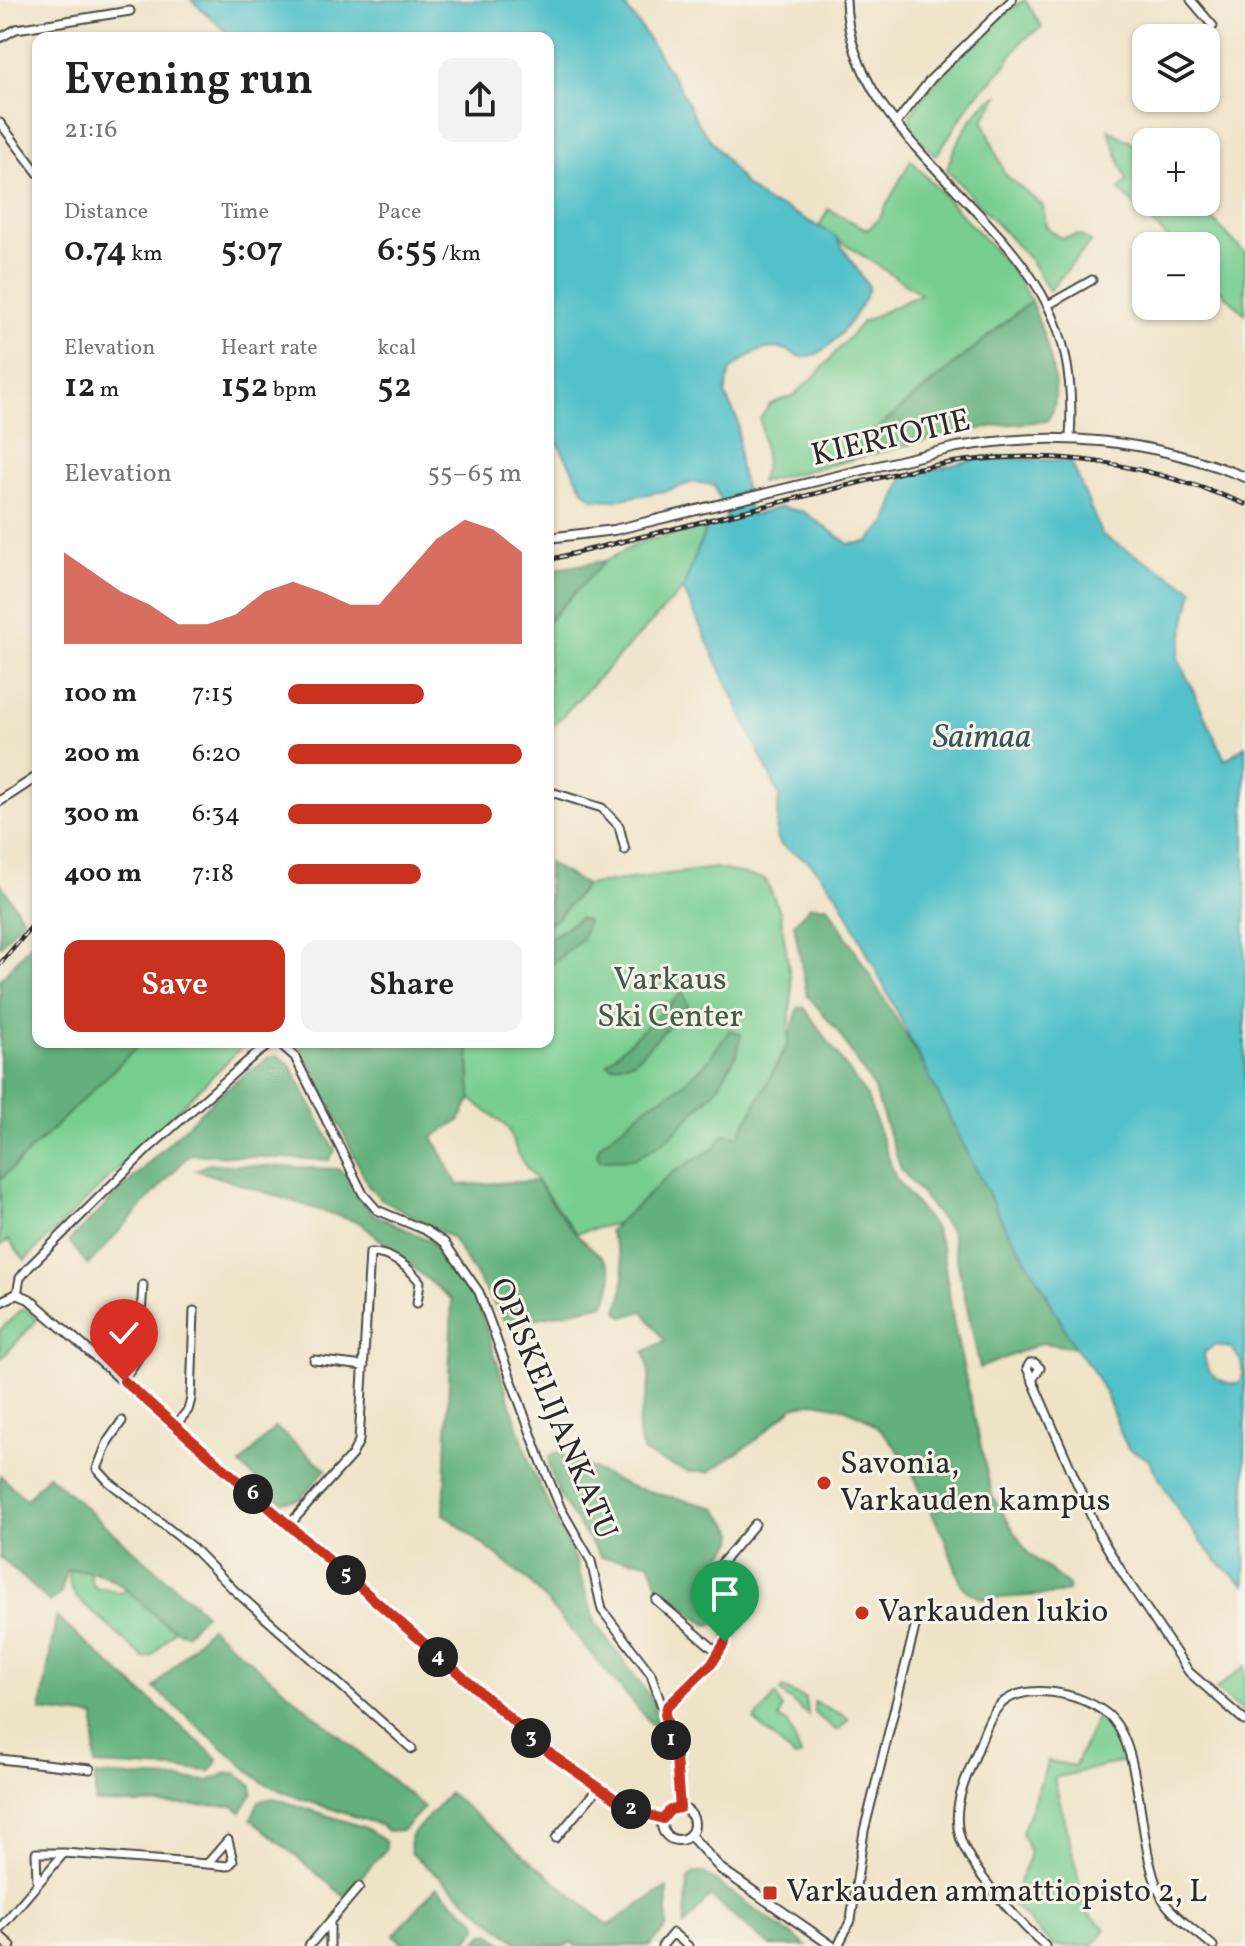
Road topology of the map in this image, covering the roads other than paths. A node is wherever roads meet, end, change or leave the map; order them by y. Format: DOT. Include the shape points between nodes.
graph roads {
  1 [pos="846,0"];
  2 [pos="1012,0"];
  3 [pos="1191,0"];
  4 [pos="130,11"];
  5 [pos="1211,24"];
  6 [pos="0,38"];
  7 [pos="897,122"];
  8 [pos="0,123"];
  9 [pos="32,165"];
  10 [pos="1092,280"];
  11 [pos="1048,305"];
  12 [pos="1070,437"];
  13 [pos="1245,477"];
  14 [pos="554,537"];
  15 [pos="32,780"];
  16 [pos="554,793"];
  17 [pos="0,801"];
  18 [pos="625,850"];
  19 [pos="267,1048"];
  20 [pos="284,1048"];
  21 [pos="143,1285"];
  22 [pos="17,1294"];
  23 [pos="0,1302"];
  24 [pos="417,1303"];
  25 [pos="194,1311"];
  26 [pos="314,1360"];
  27 [pos="364,1366"];
  28 [pos="1032,1380"];
  29 [pos="123,1381"];
  30 [pos="122,1421"];
  31 [pos="175,1426"];
  32 [pos="755,1524"];
  33 [pos="289,1525"];
  34 [pos="656,1600"];
  35 [pos="915,1627"];
  36 [pos="720,1654"];
  37 [pos="666,1710"];
  38 [pos="1244,1718"];
  39 [pos="412,1749"];
  40 [pos="0,1759"];
  41 [pos="90,1769"];
  42 [pos="599,1787"];
  43 [pos="680,1808"];
  44 [pos="663,1819"];
  45 [pos="690,1835"];
  46 [pos="556,1838"];
  47 [pos="64,1853"];
  48 [pos="207,1864"];
  49 [pos="37,1881"];
  50 [pos="359,1887"];
  51 [pos="330,1922"];
  52 [pos="0,1928"];
  53 [pos="0,1937"];
  54 [pos="10,1946"];
  55 [pos="309,1946"];
  56 [pos="330,1946"];
  57 [pos="662,1946"];
  58 [pos="688,1946"];
  59 [pos="832,1946"];
  60 [pos="838,1946"];
  61 [pos="1045,1946"];
  62 [pos="1213,1946"];
  1 -- 7 [label="street" via="857,60 876,97"];
  2 -- 7 [label="street" via="931,79"];
  3 -- 5 [label="street"];
  4 -- 6 [label="street" via="16,29"];
  7 -- 11 [label="street" via="999,234"];
  8 -- 9 [label="street"];
  10 -- 11 [label="street"];
  11 -- 12 [label="street" via="1065,354"];
  12 -- 13 [label="street, KIERTOTIE" via="1177,454"];
  12 -- 14 [label="street, KIERTOTIE" via="957,447 614,530"];
  15 -- 17 [label="street"];
  16 -- 18 [label="street" via="602,808 619,826"];
  19 -- 22 [label="street" via="148,1149 39,1256 20,1278"];
  20 -- 37 [label="street, OPISKELIJANKATU" via="295,1057 363,1194 377,1210 444,1242 479,1292 561,1509 591,1561 602,1610 651,1674"];
  21 -- 29 [label="street" via="138,1358"];
  22 -- 23 [label="street"];
  22 -- 29 [label="street"];
  24 -- 27 [label="street" via="420,1282 415,1276 388,1255 370,1253"];
  25 -- 31 [label="street" via="191,1399"];
  26 -- 27 [label="street"];
  27 -- 33 [label="street" via="356,1448"];
  28 -- 38 [label="street" via="1099,1534 1125,1577 1189,1672"];
  29 -- 31 [label="street"];
  30 -- 39 [label="street" via="97,1469 192,1547 229,1590"];
  31 -- 33 [label="street"];
  32 -- 36 [label="street" via="721,1564 718,1578 726,1633"];
  33 -- 42 [label="street" via="552,1755"];
  34 -- 36 [label="street"];
  35 -- 60 [label="street" via="864,1831 850,1926"];
  36 -- 37 [label="street"];
  37 -- 43 [label="street, OPISKELIJANKATU"];
  40 -- 41 [label="street"];
  42 -- 44 [label="street" via="630,1809"];
  42 -- 46 [label="street"];
  43 -- 44 [label="street"];
  43 -- 45 [label="street" via="694,1821"];
  44 -- 45 [label="street" via="670,1838"];
  45 -- 59 [label="street" via="721,1869"];
  47 -- 48 [label="street"];
  47 -- 49 [label="street"];
  47 -- 49 [label="street" via="36,1853"];
  49 -- 52 [label="street"];
  50 -- 51 [label="street"];
  51 -- 55 [label="street"];
  51 -- 56 [label="street"];
  53 -- 54 [label="main road"];
  57 -- 58 [label="street" via="673,1933"];
  61 -- 62 [label="street" via="976,1867 958,1824 960,1796 991,1717 1008,1699 1040,1692 1091,1705 1122,1732 1153,1873 1165,1902"];
}
